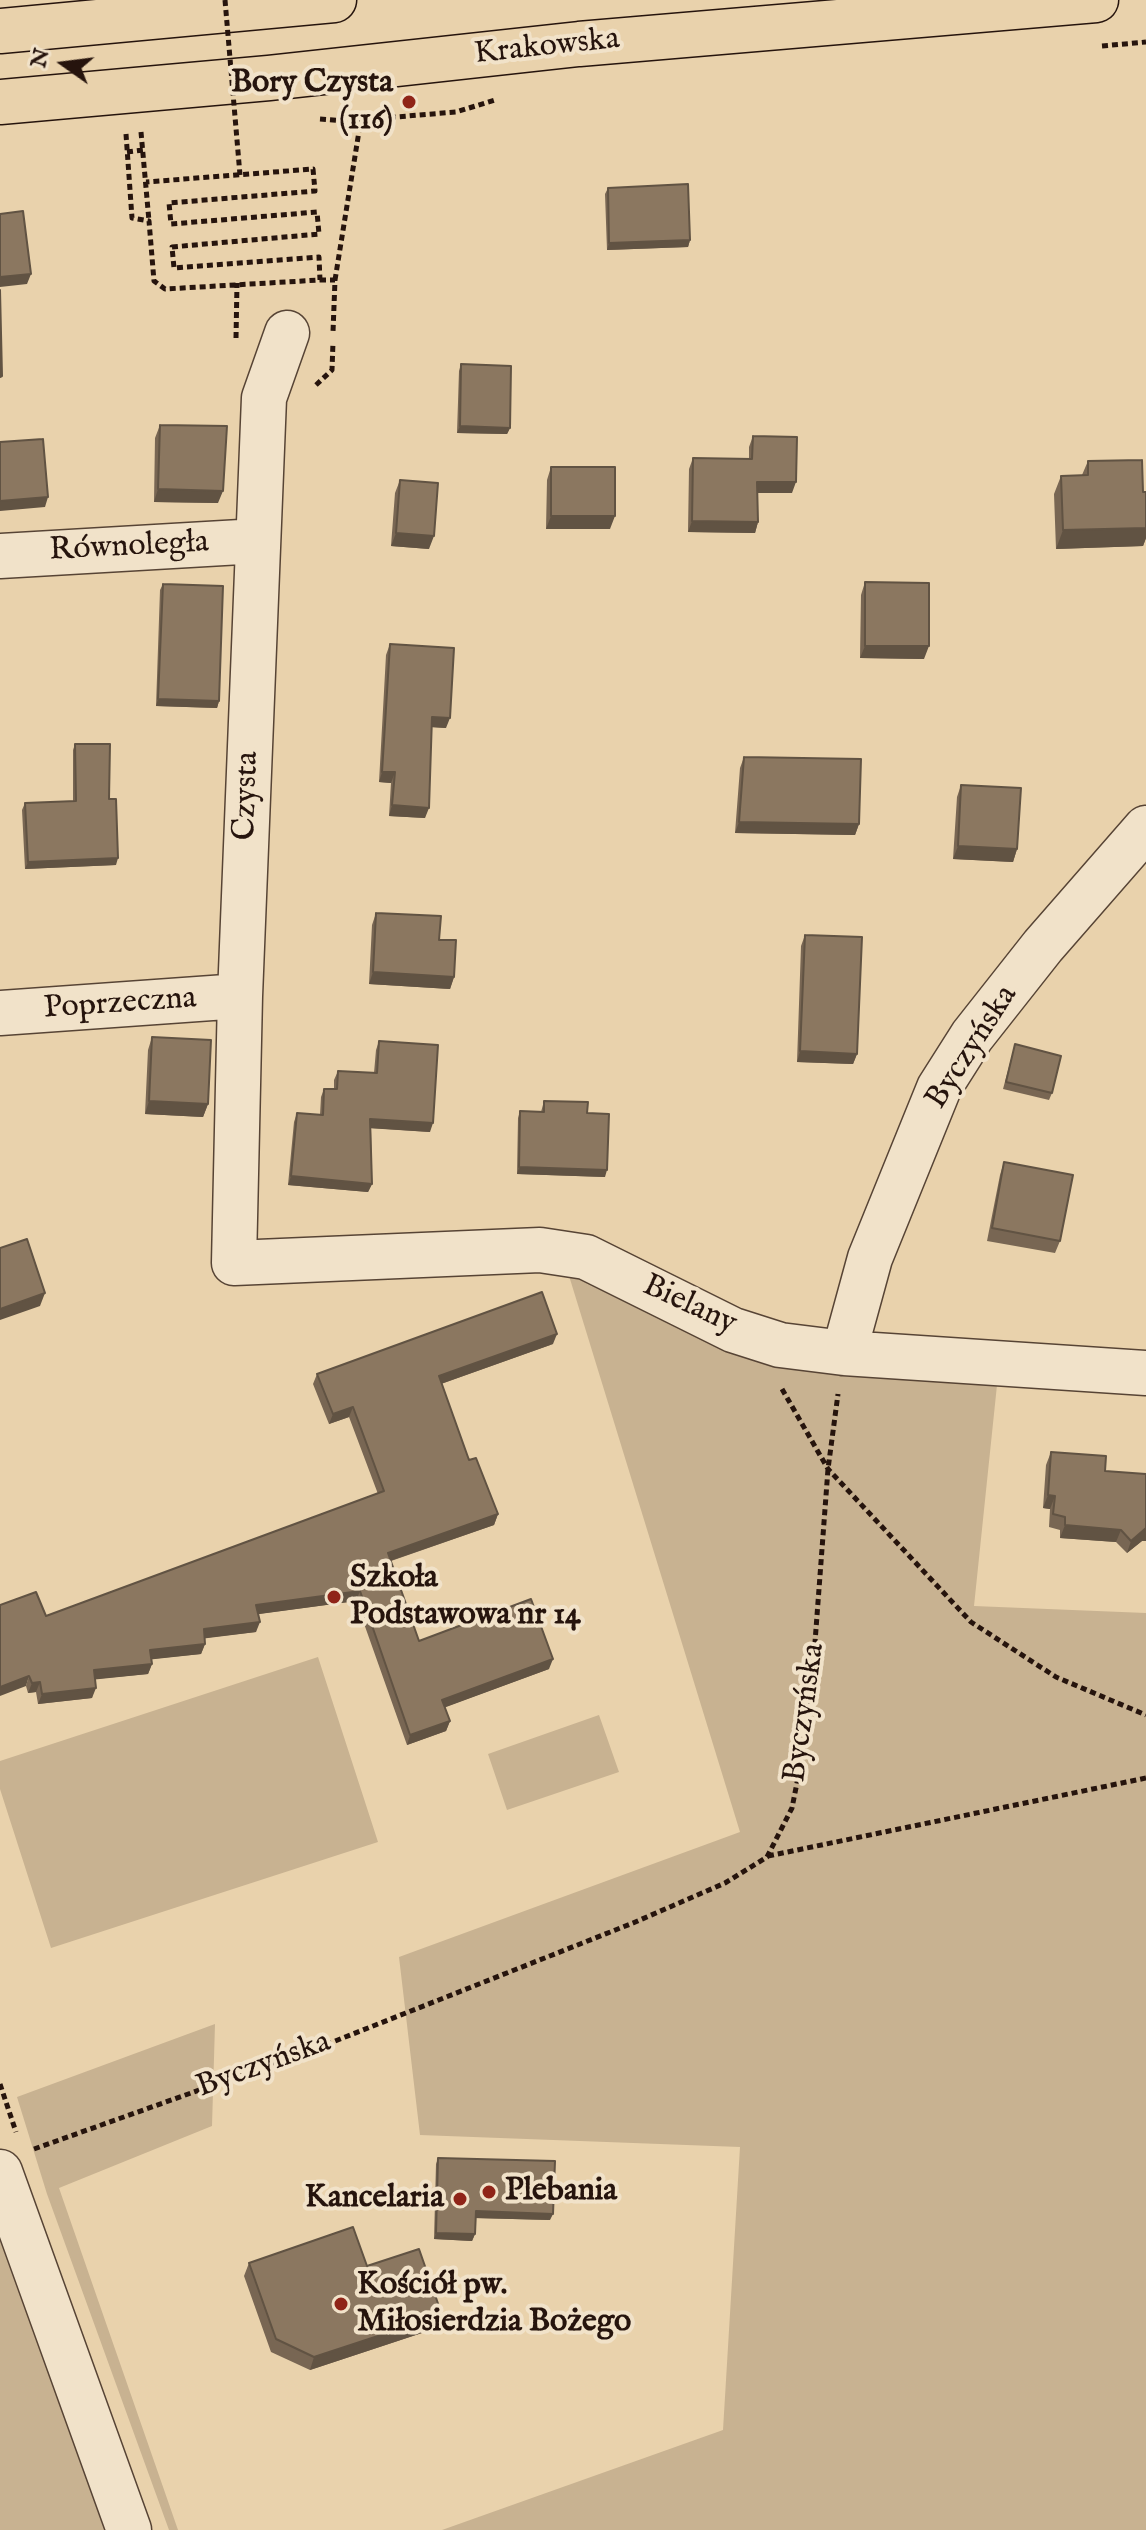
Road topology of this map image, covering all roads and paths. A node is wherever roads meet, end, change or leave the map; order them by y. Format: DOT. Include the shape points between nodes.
graph roads {
  1 [pos="225,0"];
  2 [pos="334,0"];
  3 [pos="1096,0"];
  4 [pos="0,31"];
  5 [pos="0,102"];
  6 [pos="361,119"];
  7 [pos="141,132"];
  8 [pos="126,133"];
  9 [pos="143,150"];
  10 [pos="127,152"];
  11 [pos="240,175"];
  12 [pos="146,182"];
  13 [pos="149,221"];
  14 [pos="335,280"];
  15 [pos="287,333"];
  16 [pos="258,541"];
  17 [pos="0,556"];
  18 [pos="1146,828"];
  19 [pos="240,996"];
  20 [pos="0,1013"];
  21 [pos="234,1263"];
  22 [pos="752,1336"];
  23 [pos="844,1353"];
  24 [pos="1146,1373"];
  25 [pos="828,1469"];
  26 [pos="1146,1715"];
  27 [pos="1146,1778"];
  28 [pos="767,1857"];
  29 [pos="11,2162"];
  30 [pos="129,2530"];
  1 -- 11 [label="path, bridge"];
  2 -- 4 [label="main road"];
  3 -- 5 [label="main road, Krakowska" via="579,44"];
  6 -- 14 [label="path"];
  7 -- 9 [label="path"];
  8 -- 10 [label="path"];
  9 -- 10 [label="path"];
  9 -- 12 [label="path"];
  10 -- 13 [label="path" via="132,218"];
  11 -- 12 [label="path"];
  11 -- 13 [label="path" via="313,169 315,191 169,203 171,224 317,212 319,234 172,247 174,268 319,257 320,280 165,289 154,281"];
  12 -- 13 [label="path"];
  15 -- 16 [label="street, Czysta" via="264,398"];
  16 -- 17 [label="street, Równoległa"];
  16 -- 19 [label="street, Czysta"];
  18 -- 23 [label="street, Byczyńska" via="1034,957 939,1088 870,1258"];
  19 -- 20 [label="street, Poprzeczna"];
  19 -- 21 [label="street, Czysta"];
  21 -- 22 [label="street, Bielany" via="540,1250 586,1257"];
  22 -- 23 [label="street, Bielany"];
  22 -- 25 [label="path"];
  23 -- 24 [label="street, Bielany"];
  23 -- 25 [label="path, Byczyńska"];
  25 -- 26 [label="path" via="971,1622 1056,1677"];
  25 -- 28 [label="path, Byczyńska" via="809,1722 792,1808"];
  27 -- 28 [label="path"];
  28 -- 29 [label="path, Byczyńska" via="725,1883 633,1923"];
  29 -- 30 [label="street"];
}
